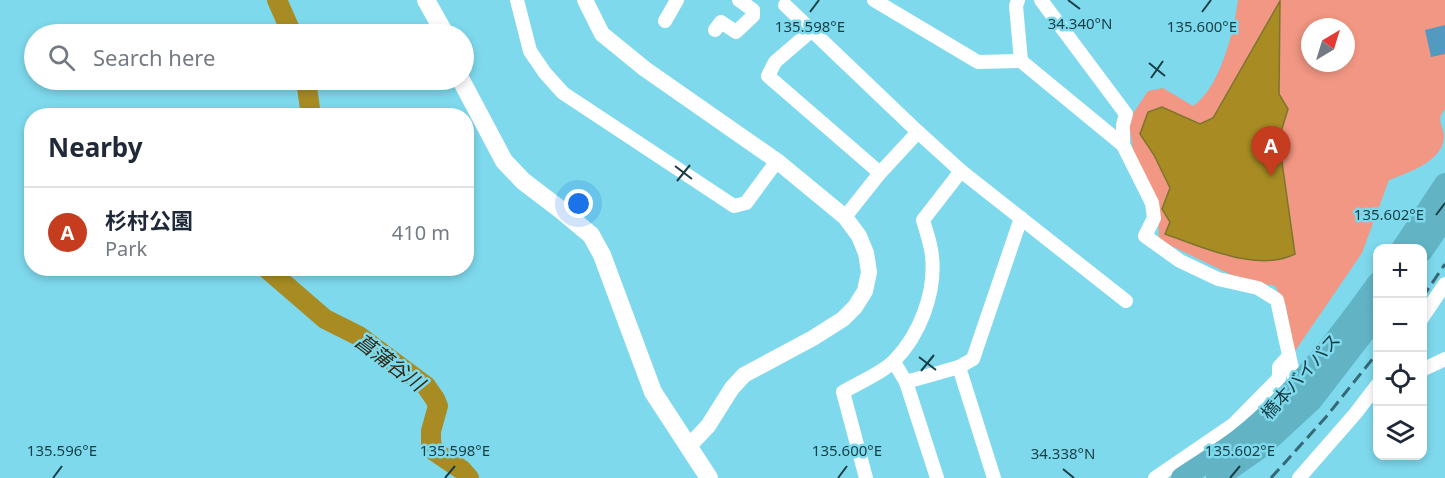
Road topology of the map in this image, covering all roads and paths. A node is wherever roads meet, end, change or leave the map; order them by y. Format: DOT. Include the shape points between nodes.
graph roads {
  1 [pos="426,0"];
  2 [pos="517,0"];
  3 [pos="585,0"];
  4 [pos="677,0"];
  5 [pos="739,0"];
  6 [pos="874,0"];
  7 [pos="1041,0"];
  8 [pos="1013,2"];
  9 [pos="785,5"];
  10 [pos="665,21"];
  11 [pos="439,24"];
  12 [pos="715,30"];
  13 [pos="811,31"];
  14 [pos="1021,61"];
  15 [pos="466,90"];
  16 [pos="918,132"];
  17 [pos="1123,145"];
  18 [pos="777,161"];
  19 [pos="961,171"];
  20 [pos="880,173"];
  21 [pos="1445,184"];
  22 [pos="1445,217"];
  23 [pos="845,218"];
  24 [pos="1021,219"];
  25 [pos="1405,244"];
  26 [pos="1427,244"];
  27 [pos="1445,284"];
  28 [pos="1373,288"];
  29 [pos="1126,301"];
  30 [pos="1427,311"];
  31 [pos="1373,318"];
  32 [pos="1289,356"];
  33 [pos="1445,359"];
  34 [pos="894,362"];
  35 [pos="959,367"];
  36 [pos="1427,368"];
  37 [pos="906,382"];
  38 [pos="1373,390"];
  39 [pos="1303,394"];
  40 [pos="689,446"];
  41 [pos="709,478"];
  42 [pos="866,478"];
  43 [pos="937,478"];
  44 [pos="994,478"];
  45 [pos="1155,478"];
  46 [pos="1182,478"];
  47 [pos="1216,478"];
  48 [pos="1299,478"];
  1 -- 11 [label="main road"];
  2 -- 18 [label="street" via="530,51 563,93 734,206 746,203"];
  3 -- 18 [label="street" via="602,33 628,55"];
  4 -- 10 [label="street"];
  5 -- 12 [label="street" via="753,10 753,16 736,32 721,22"];
  6 -- 14 [label="street" via="978,62"];
  7 -- 17 [label="street" via="1126,114"];
  8 -- 14 [label="street"];
  9 -- 13 [label="street"];
  13 -- 16 [label="street"];
  13 -- 20 [label="street" via="775,62 768,76"];
  14 -- 17 [label="street"];
  15 -- 40 [label="main road" via="504,161 591,235 653,392"];
  16 -- 19 [label="street"];
  16 -- 20 [label="street"];
  17 -- 32 [label="street" via="1152,203 1154,218 1145,236 1180,261 1218,279 1258,288 1277,300"];
  18 -- 23 [label="street"];
  19 -- 24 [label="street"];
  19 -- 34 [label="street" via="923,220 932,255 932,278 917,330"];
  20 -- 23 [label="street"];
  21 -- 25 [label="highway"];
  22 -- 26 [label="highway"];
  23 -- 40 [label="street" via="859,236 869,272 855,307 813,338 744,375"];
  24 -- 29 [label="street"];
  24 -- 35 [label="street" via="973,359"];
  27 -- 30 [label="street"];
  28 -- 39 [label="highway, 橋本バイパス" via="1322,358"];
  31 -- 39 [label="highway, 橋本バイパス"];
  32 -- 39 [label="street"];
  32 -- 45 [label="street" via="1279,368 1279,378 1234,424"];
  33 -- 36 [label="street"];
  34 -- 37 [label="street"];
  34 -- 42 [label="street" via="843,392"];
  35 -- 37 [label="street"];
  35 -- 44 [label="street"];
  37 -- 43 [label="street"];
  38 -- 48 [label="street"];
  39 -- 46 [label="highway, 橋本バイパス"];
  39 -- 47 [label="highway, 橋本バイパス" via="1260,447"];
  40 -- 41 [label="main road"];
}
